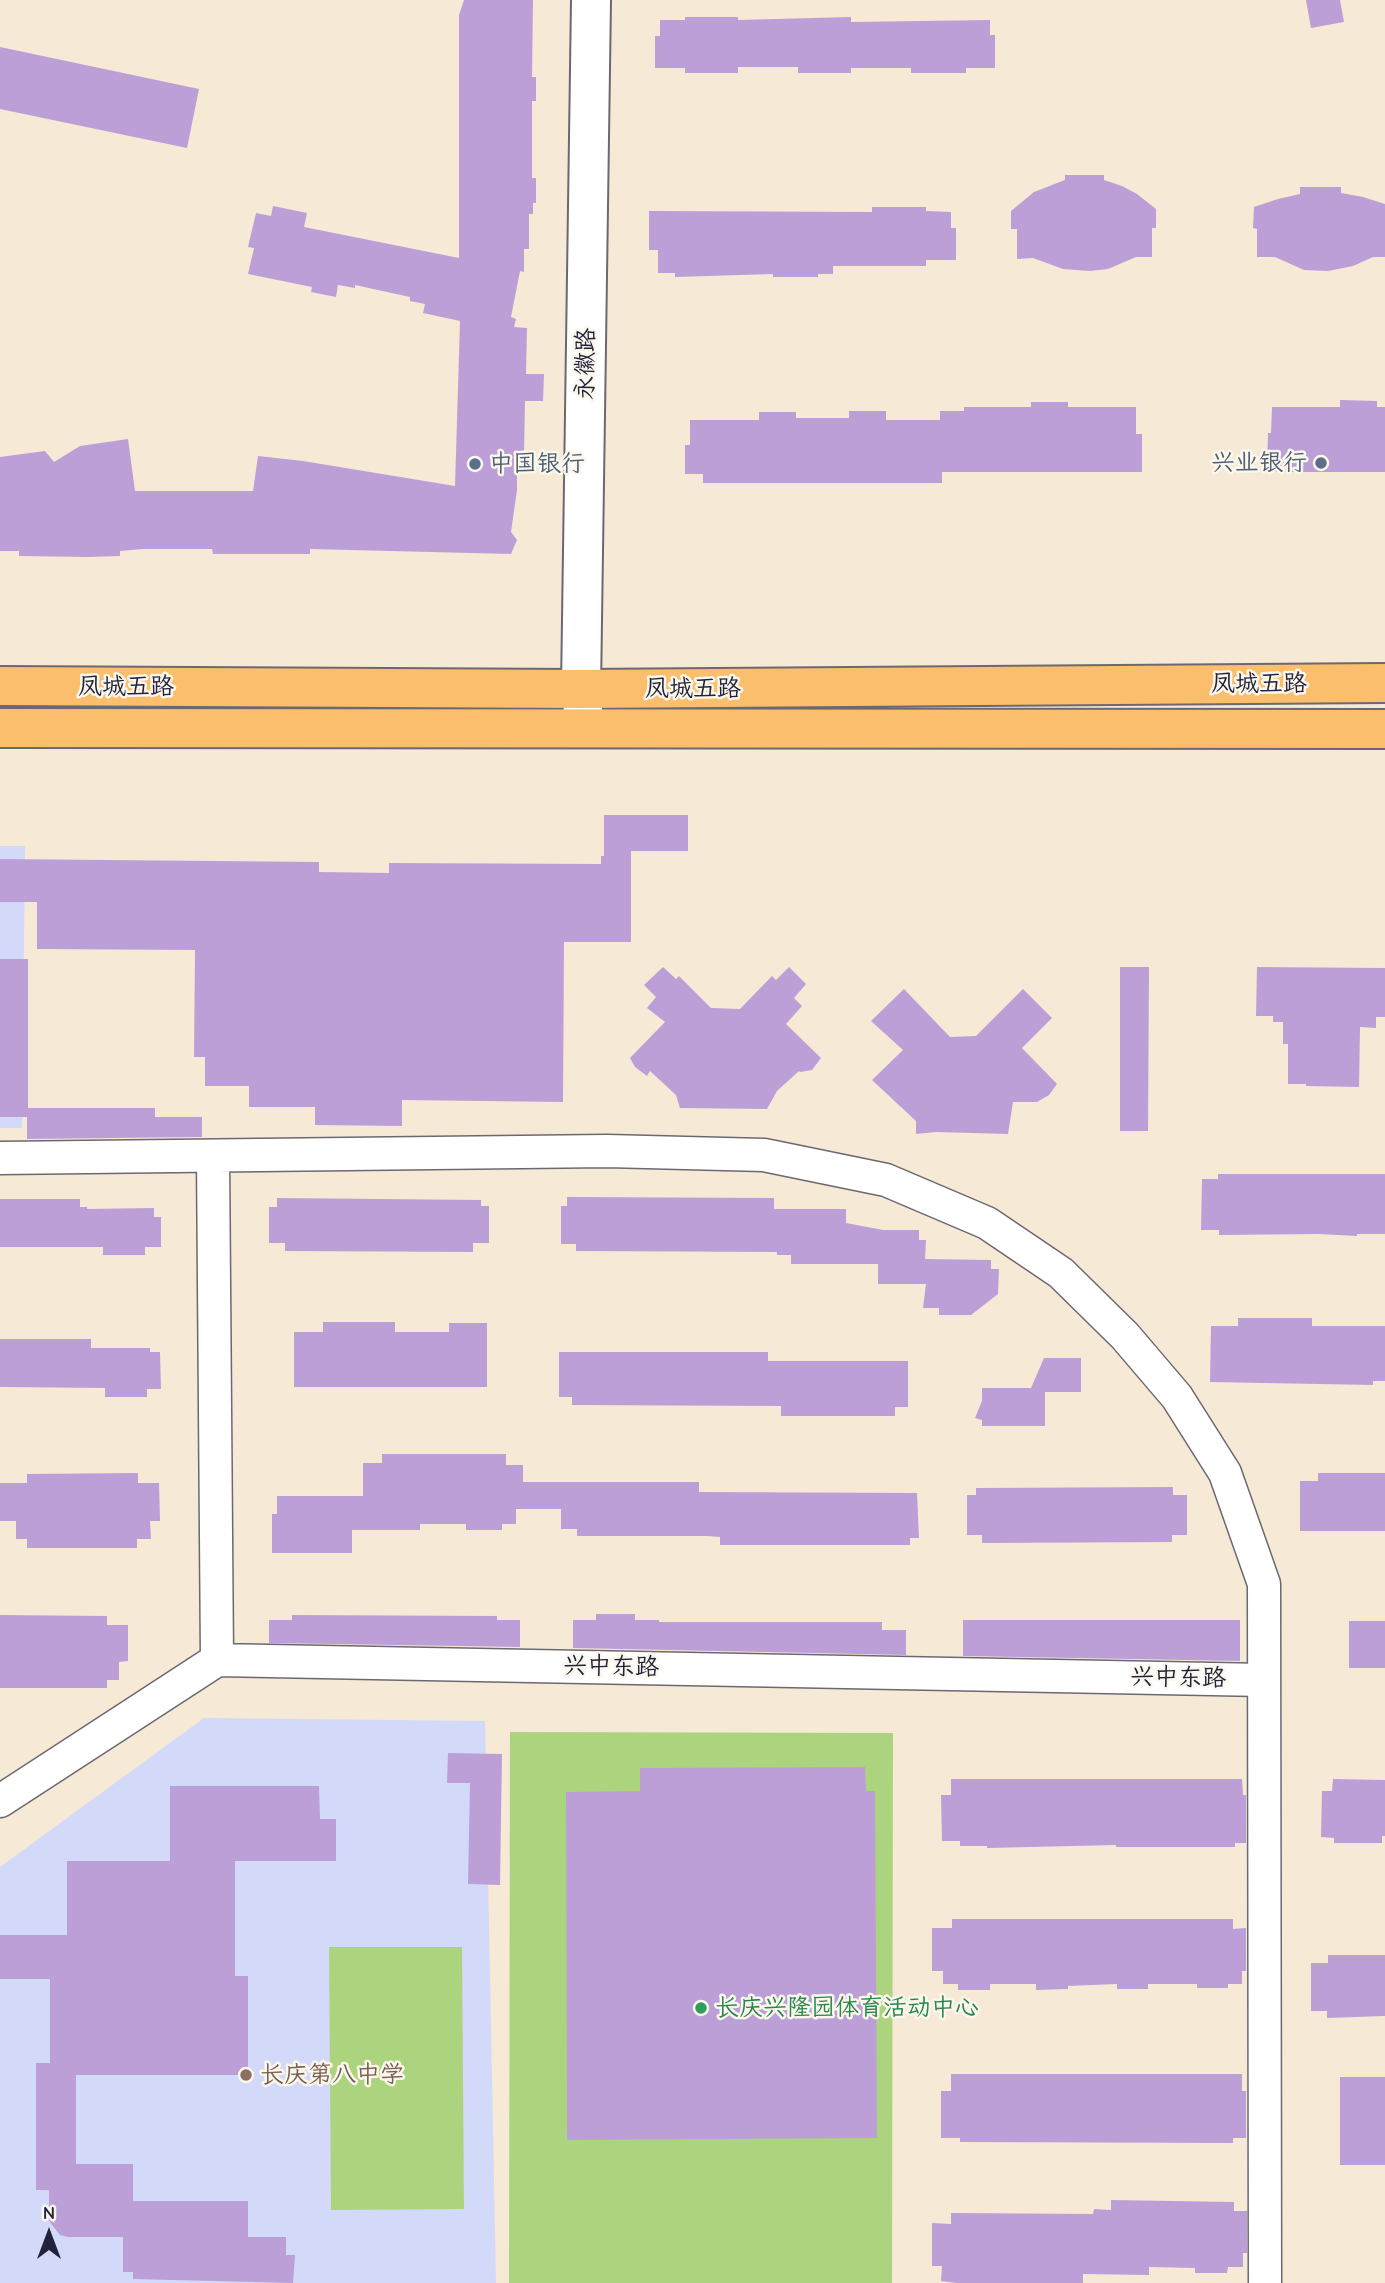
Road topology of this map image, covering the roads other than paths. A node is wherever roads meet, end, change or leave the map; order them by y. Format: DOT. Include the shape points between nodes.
graph roads {
  1 [pos="591,0"];
  2 [pos="1385,683"];
  3 [pos="0,687"];
  4 [pos="581,690"];
  5 [pos="0,728"];
  6 [pos="585,728"];
  7 [pos="1385,729"];
  8 [pos="214,1157"];
  9 [pos="0,1158"];
  10 [pos="217,1660"];
  11 [pos="1264,1680"];
  12 [pos="0,1801"];
  13 [pos="1265,2283"];
  1 -- 4 [label="street, 永徽路"];
  2 -- 4 [label="main road, 凤城五路"];
  3 -- 4 [label="main road, 凤城五路"];
  4 -- 6 [label="street, 永徽路"];
  5 -- 6 [label="main road, 凤城五路"];
  6 -- 7 [label="main road, 凤城五路"];
  8 -- 9 [label="street"];
  8 -- 10 [label="street"];
  8 -- 11 [label="street" via="607,1151 764,1155 886,1180 987,1223 1061,1273 1125,1336 1177,1397 1225,1473 1264,1584"];
  10 -- 11 [label="street, 兴中东路"];
  10 -- 12 [label="street"];
  11 -- 13 [label="street"];
}
